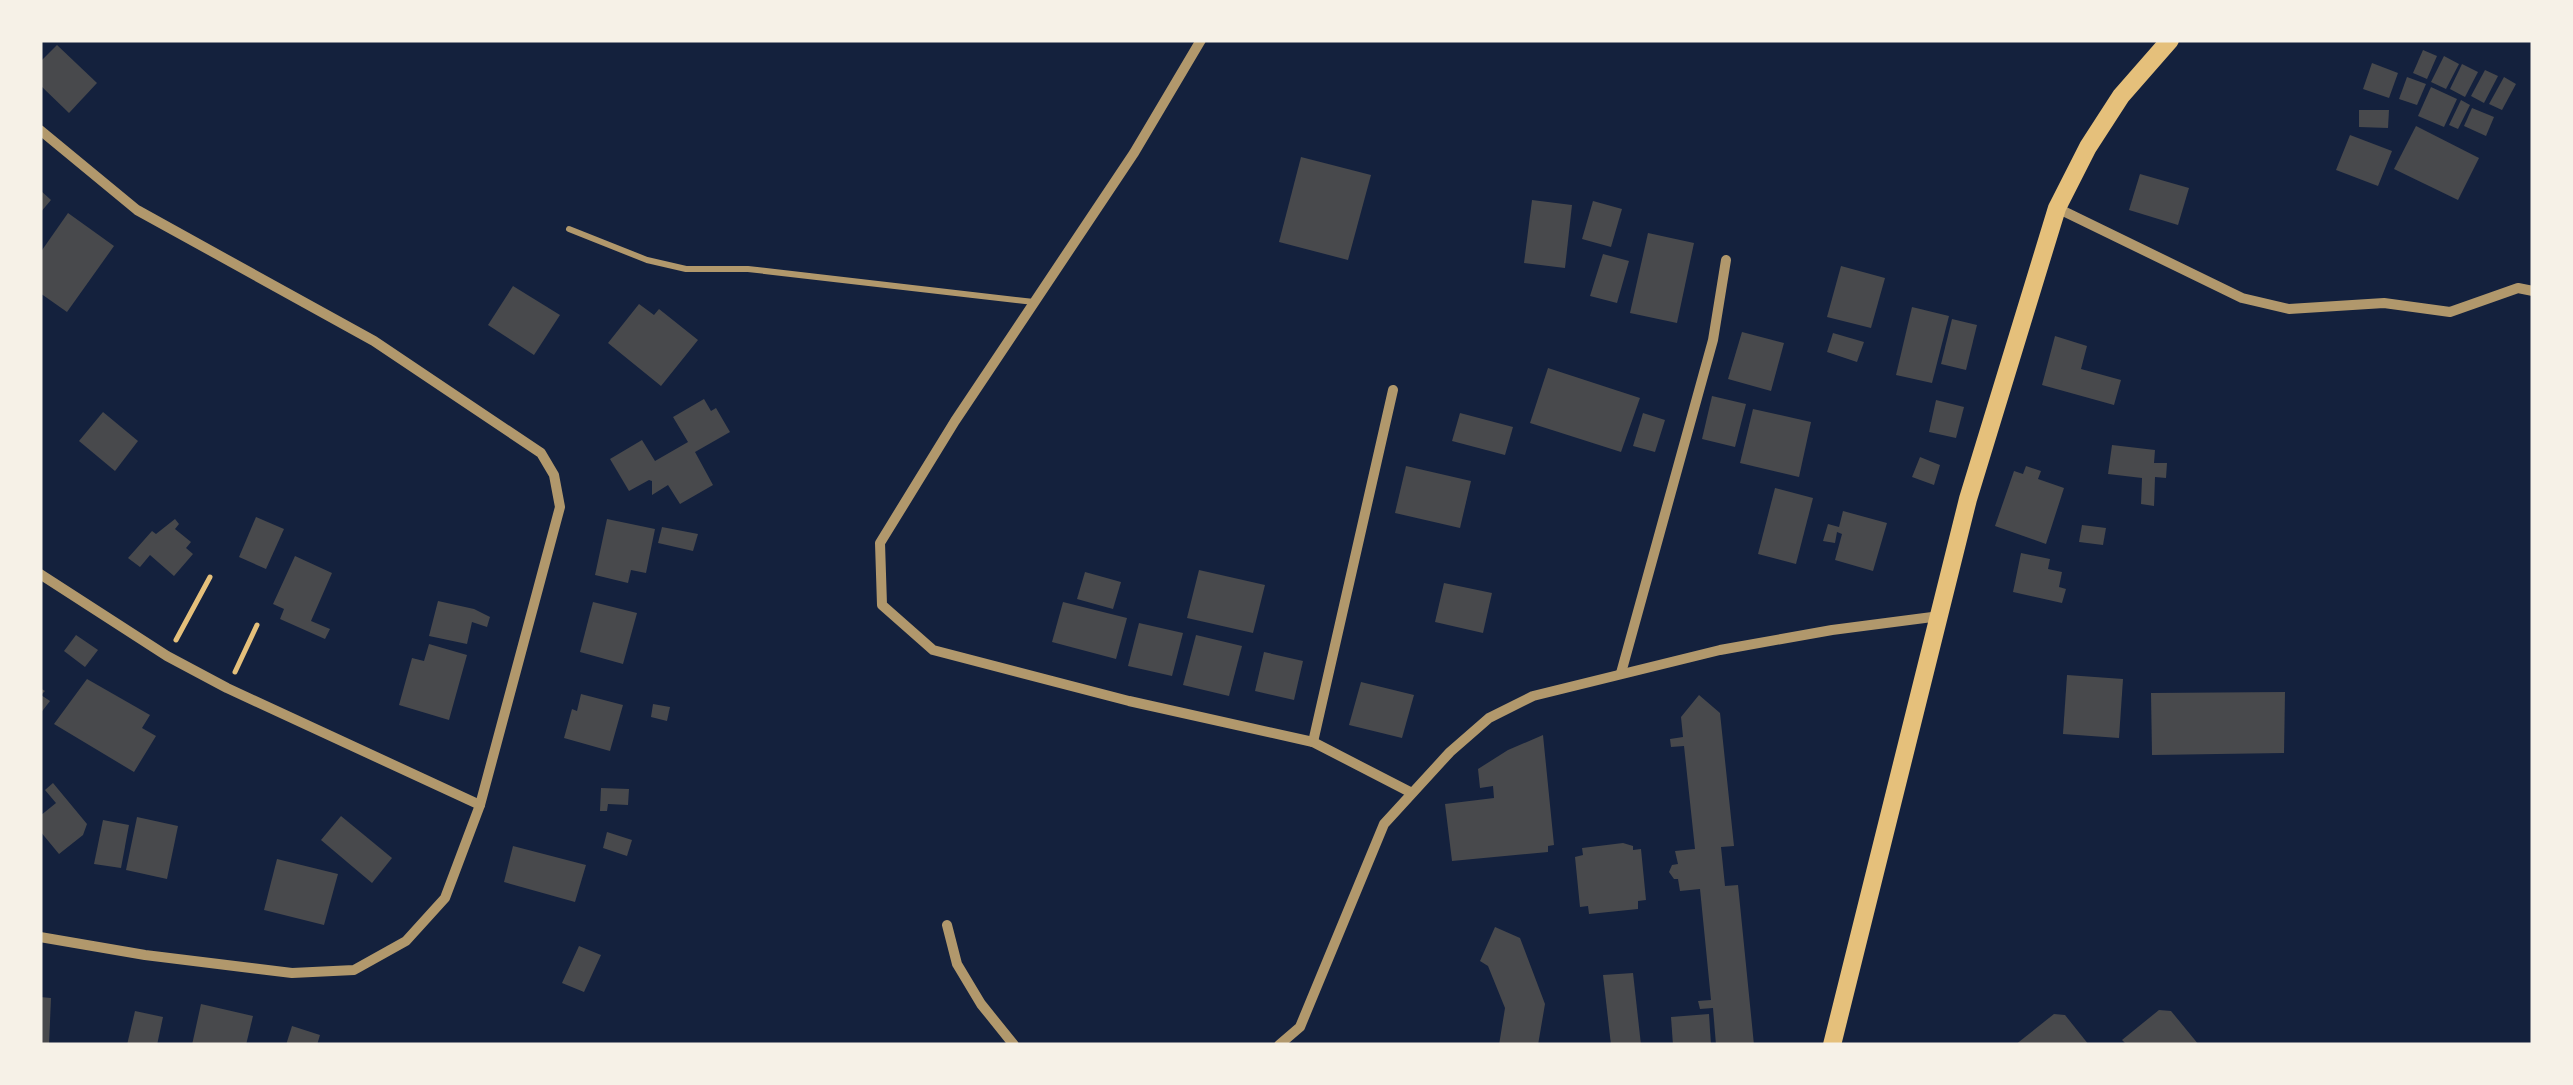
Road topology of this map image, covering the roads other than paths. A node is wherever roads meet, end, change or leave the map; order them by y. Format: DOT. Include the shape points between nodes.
graph roads {
  1 [pos="1201,40"];
  2 [pos="2170,40"];
  3 [pos="40,130"];
  4 [pos="2058,208"];
  5 [pos="569,229"];
  6 [pos="1726,260"];
  7 [pos="2533,292"];
  8 [pos="1034,302"];
  9 [pos="1393,390"];
  10 [pos="40,574"];
  11 [pos="1940,616"];
  12 [pos="1621,673"];
  13 [pos="1313,742"];
  14 [pos="1410,792"];
  15 [pos="480,805"];
  16 [pos="946,925"];
  17 [pos="40,937"];
  18 [pos="1014,1045"];
  19 [pos="1279,1045"];
  20 [pos="1832,1045"];
  1 -- 8 [label="street"];
  2 -- 4 [label="main road" via="2121,96"];
  3 -- 15 [label="street" via="137,210 374,341 541,453 560,507"];
  4 -- 7 [label="street" via="2242,298 2289,309 2384,303 2450,312 2518,288"];
  4 -- 11 [label="main road" via="1968,498"];
  5 -- 8 [label="lane" via="686,269 821,276"];
  6 -- 12 [label="street" via="1712,340"];
  8 -- 13 [label="street" via="880,544 882,605 933,650"];
  9 -- 13 [label="street"];
  10 -- 15 [label="street" via="227,688"];
  11 -- 12 [label="street" via="1795,636"];
  11 -- 20 [label="main road"];
  12 -- 14 [label="street" via="1533,696 1489,718"];
  13 -- 14 [label="street"];
  14 -- 19 [label="street" via="1384,824 1300,1027"];
  15 -- 17 [label="street" via="445,898 406,942 354,970 292,974"];
  16 -- 18 [label="street" via="957,964"];
}
